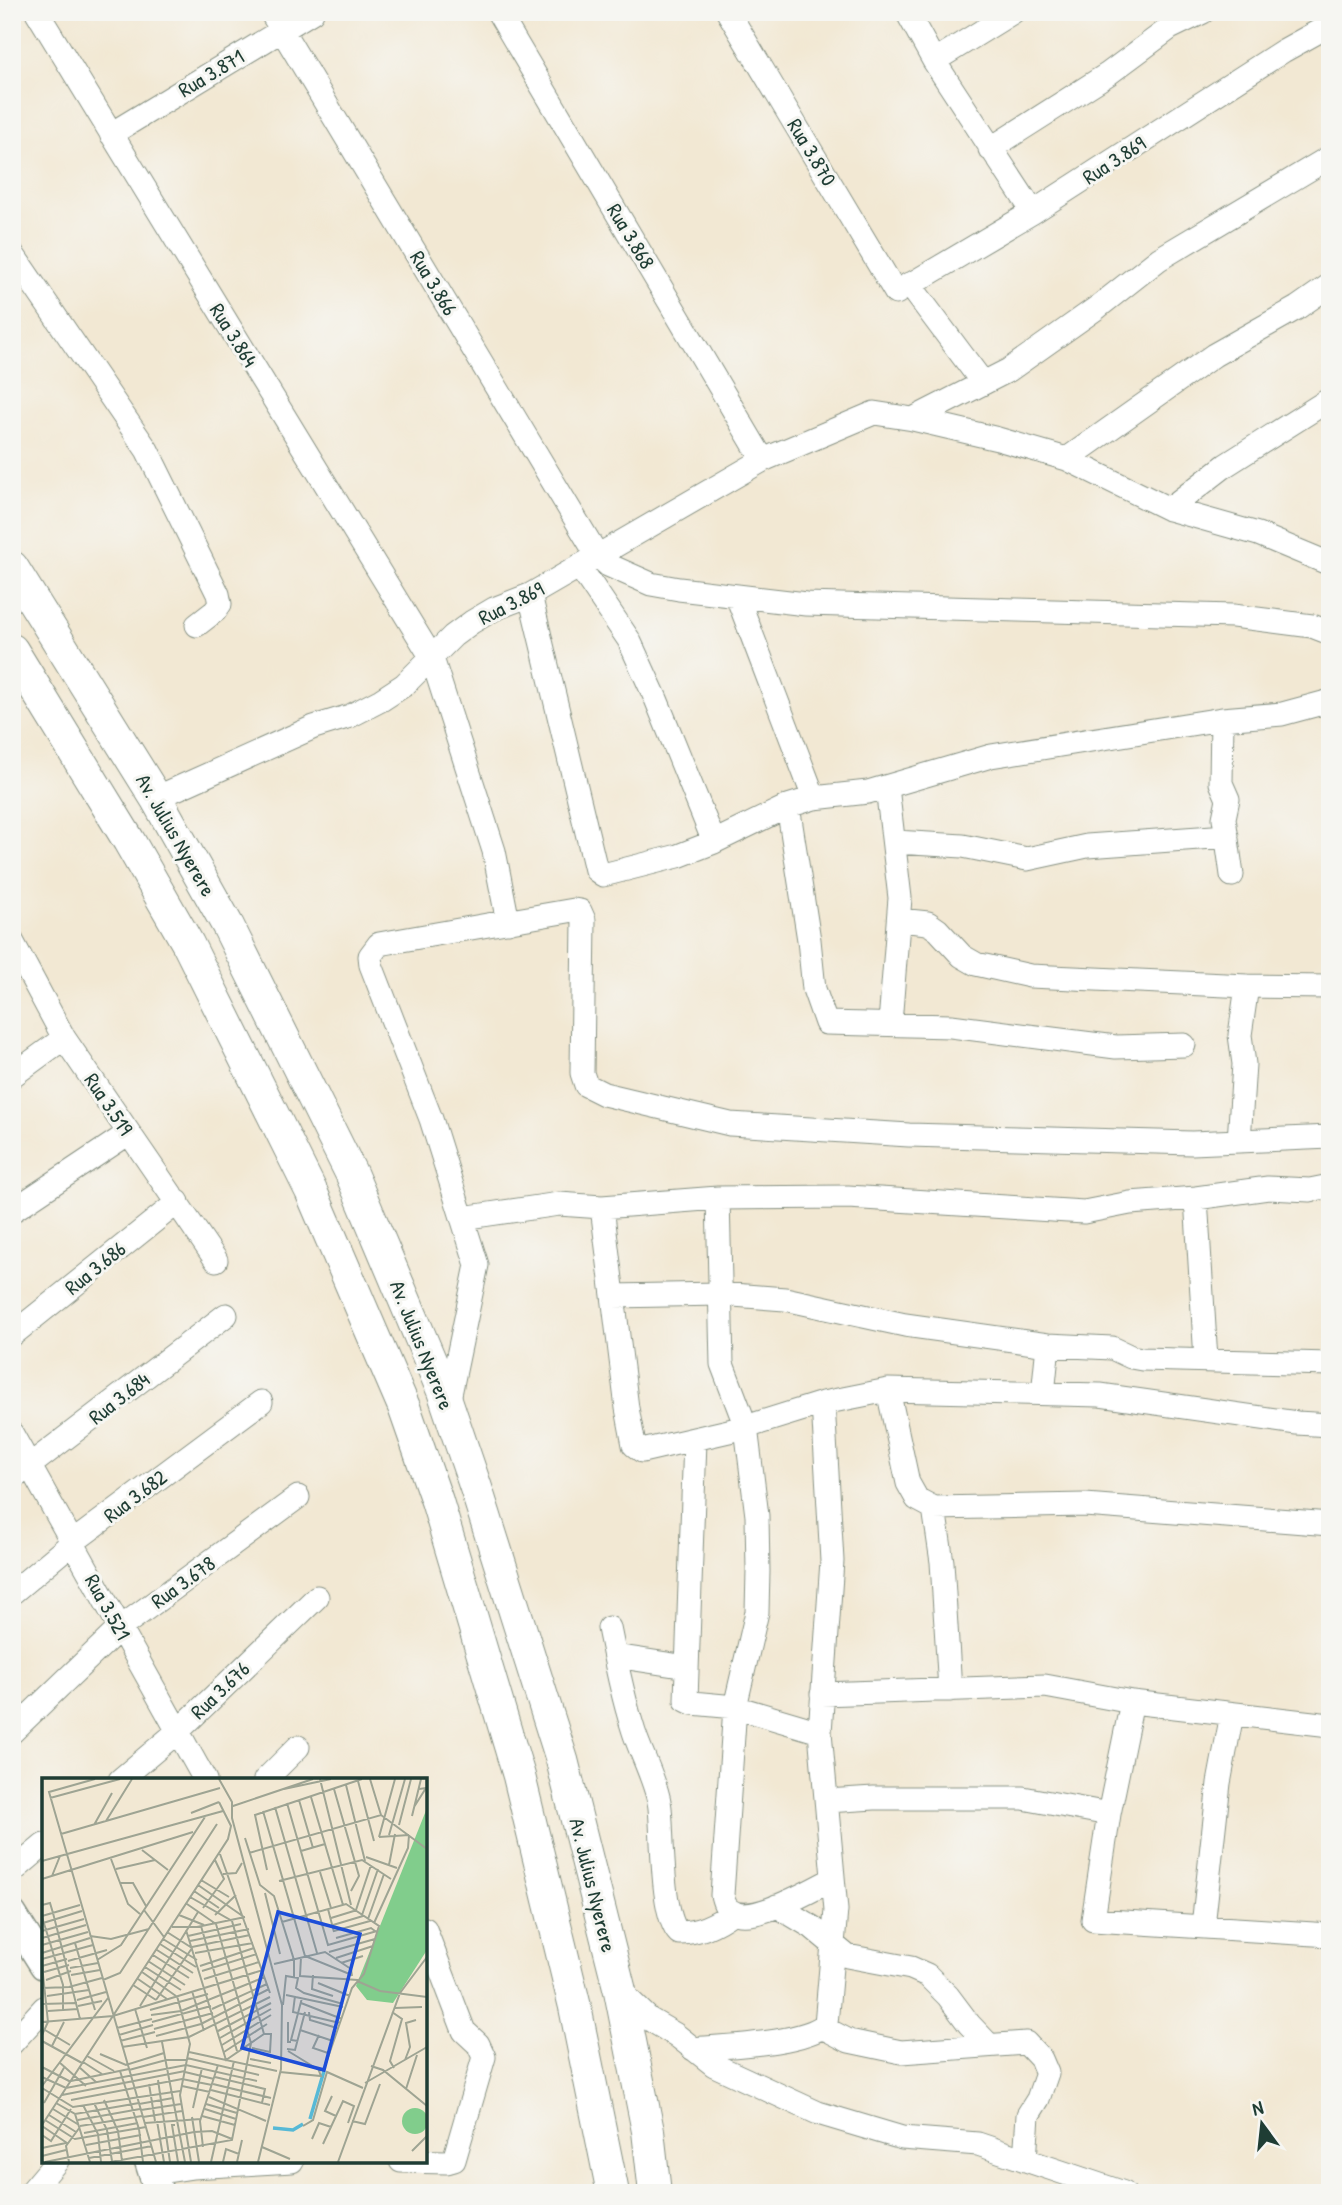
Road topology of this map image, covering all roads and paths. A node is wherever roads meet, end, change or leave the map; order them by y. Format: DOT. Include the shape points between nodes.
graph roads {
  1 [pos="37,12"];
  2 [pos="312,12"];
  3 [pos="498,12"];
  4 [pos="728,12"];
  5 [pos="907,12"];
  6 [pos="1013,12"];
  7 [pos="1203,12"];
  8 [pos="277,21"];
  9 [pos="1330,25"];
  10 [pos="933,61"];
  11 [pos="111,134"];
  12 [pos="990,149"];
  13 [pos="1330,157"];
  14 [pos="1033,212"];
  15 [pos="12,253"];
  16 [pos="1330,285"];
  17 [pos="902,288"];
  18 [pos="983,383"];
  19 [pos="1330,399"];
  20 [pos="913,419"];
  21 [pos="1067,459"];
  22 [pos="763,460"];
  23 [pos="1169,509"];
  24 [pos="588,560"];
  25 [pos="1330,564"];
  26 [pos="12,567"];
  27 [pos="530,595"];
  28 [pos="737,596"];
  29 [pos="197,625"];
  30 [pos="1330,633"];
  31 [pos="12,650"];
  32 [pos="432,658"];
  33 [pos="1330,701"];
  34 [pos="1222,719"];
  35 [pos="887,787"];
  36 [pos="156,798"];
  37 [pos="814,798"];
  38 [pos="788,806"];
  39 [pos="1227,836"];
  40 [pos="714,842"];
  41 [pos="895,842"];
  42 [pos="1232,875"];
  43 [pos="899,920"];
  44 [pos="508,922"];
  45 [pos="12,941"];
  46 [pos="1247,986"];
  47 [pos="1330,988"];
  48 [pos="890,1023"];
  49 [pos="64,1038"];
  50 [pos="1184,1045"];
  51 [pos="12,1076"];
  52 [pos="129,1133"];
  53 [pos="1330,1137"];
  54 [pos="1239,1140"];
  55 [pos="1330,1186"];
  56 [pos="718,1198"];
  57 [pos="1196,1198"];
  58 [pos="178,1202"];
  59 [pos="602,1206"];
  60 [pos="12,1211"];
  61 [pos="462,1217"];
  62 [pos="216,1260"];
  63 [pos="720,1294"];
  64 [pos="613,1296"];
  65 [pos="226,1315"];
  66 [pos="12,1335"];
  67 [pos="1048,1345"];
  68 [pos="1206,1360"];
  69 [pos="1330,1364"];
  70 [pos="888,1390"];
  71 [pos="1043,1394"];
  72 [pos="261,1402"];
  73 [pos="823,1404"];
  74 [pos="447,1407"];
  75 [pos="1330,1425"];
  76 [pos="746,1427"];
  77 [pos="12,1434"];
  78 [pos="695,1440"];
  79 [pos="21,1473"];
  80 [pos="298,1497"];
  81 [pos="934,1508"];
  82 [pos="1330,1524"];
  83 [pos="73,1542"];
  84 [pos="12,1593"];
  85 [pos="317,1597"];
  86 [pos="120,1628"];
  87 [pos="608,1628"];
  88 [pos="615,1656"];
  89 [pos="687,1667"];
  90 [pos="950,1690"];
  91 [pos="822,1694"];
  92 [pos="1132,1702"];
  93 [pos="735,1707"];
  94 [pos="1232,1714"];
  95 [pos="1330,1725"];
  96 [pos="12,1732"];
  97 [pos="177,1732"];
  98 [pos="820,1732"];
  99 [pos="298,1747"];
  100 [pos="122,1778"];
  101 [pos="204,1778"];
  102 [pos="267,1778"];
  103 [pos="827,1801"];
  104 [pos="1109,1814"];
  105 [pos="42,1847"];
  106 [pos="12,1872"];
  107 [pos="833,1879"];
  108 [pos="777,1906"];
  109 [pos="733,1912"];
  110 [pos="12,1914"];
  111 [pos="1203,1926"];
  112 [pos="427,1934"];
  113 [pos="1330,1935"];
  114 [pos="833,1945"];
  115 [pos="42,1962"];
  116 [pos="620,1991"];
  117 [pos="42,2010"];
  118 [pos="822,2027"];
  119 [pos="12,2043"];
  120 [pos="989,2045"];
  121 [pos="693,2049"];
  122 [pos="1026,2160"];
  123 [pos="427,2162"];
  124 [pos="55,2163"];
  125 [pos="259,2163"];
  126 [pos="154,2176"];
  127 [pos="30,2193"];
  128 [pos="613,2193"];
  129 [pos="655,2193"];
  130 [pos="1124,2193"];
  1 -- 11 [label="street, Rua 3.864"];
  2 -- 8 [label="street, Rua 3.871"];
  3 -- 22 [label="street, Rua 3.868"];
  4 -- 17 [label="street, Rua 3.870"];
  5 -- 10 [label="street"];
  6 -- 10 [label="street"];
  7 -- 12 [label="street" via="1170,29"];
  8 -- 11 [label="street, Rua 3.871"];
  8 -- 24 [label="street, Rua 3.866"];
  9 -- 14 [label="street, Rua 3.869"];
  10 -- 12 [label="street"];
  11 -- 32 [label="street, Rua 3.864"];
  12 -- 14 [label="street"];
  13 -- 18 [label="street" via="1160,259 1020,362"];
  14 -- 17 [label="street, Rua 3.869"];
  15 -- 29 [label="street" via="159,474 218,594 220,604"];
  16 -- 21 [label="street" via="1214,355"];
  17 -- 18 [label="street, Rua 3.870"];
  18 -- 20 [label="street"];
  19 -- 23 [label="street" via="1226,465"];
  20 -- 21 [label="street"];
  20 -- 22 [label="street, Rua 3.869" via="874,413"];
  21 -- 23 [label="street"];
  22 -- 24 [label="street, Rua 3.869"];
  23 -- 25 [label="street" via="1258,534"];
  24 -- 27 [label="street, Rua 3.869"];
  24 -- 28 [label="street" via="651,584"];
  24 -- 40 [label="street, Rua 3.866" via="656,699"];
  26 -- 36 [label="main road, Av. Julius Nyerere"];
  27 -- 32 [label="street, Rua 3.869" via="472,622"];
  27 -- 40 [label="street" via="596,870 607,875"];
  28 -- 30 [label="street" via="806,604 1233,616 1312,626"];
  28 -- 37 [label="street"];
  31 -- 128 [label="main road, Av. Julius Nyerere" via="188,944 310,1191 404,1407 519,1776 575,2007"];
  32 -- 36 [label="street, Rua 3.869" via="404,685 360,711"];
  32 -- 44 [label="street, Rua 3.864" via="494,851"];
  33 -- 34 [label="street" via="1282,714"];
  34 -- 35 [label="street" via="991,756"];
  34 -- 39 [label="street" via="1220,779 1228,799"];
  35 -- 37 [label="street"];
  35 -- 41 [label="street"];
  36 -- 74 [label="main road, Av. Julius Nyerere" via="228,926 351,1172"];
  37 -- 38 [label="street"];
  38 -- 40 [label="street"];
  38 -- 48 [label="street" via="814,989 824,1019 831,1024"];
  39 -- 41 [label="street" via="1087,846 1027,859 963,845"];
  39 -- 42 [label="street"];
  41 -- 43 [label="street"];
  43 -- 46 [label="street" via="928,923 976,964 1030,976"];
  43 -- 48 [label="street"];
  44 -- 54 [label="street" via="574,910 583,915 582,1073 586,1085 604,1094 730,1124 909,1135 1192,1143"];
  44 -- 61 [label="street" via="379,944 370,956"];
  45 -- 49 [label="street, Rua 3.519"];
  46 -- 47 [label="street"];
  46 -- 54 [label="street" via="1240,1034 1244,1064"];
  48 -- 50 [label="street" via="1116,1047"];
  49 -- 51 [label="street"];
  49 -- 52 [label="street, Rua 3.519"];
  52 -- 58 [label="street, Rua 3.519"];
  52 -- 60 [label="street"];
  53 -- 54 [label="street"];
  55 -- 57 [label="street" via="1268,1188"];
  56 -- 57 [label="street" via="848,1197 1084,1212"];
  56 -- 59 [label="street"];
  56 -- 63 [label="street"];
  57 -- 68 [label="street"];
  58 -- 62 [label="street, Rua 3.519"];
  58 -- 66 [label="street, Rua 3.686"];
  59 -- 61 [label="street" via="559,1204"];
  59 -- 64 [label="street"];
  61 -- 74 [label="street" via="477,1265"];
  63 -- 64 [label="street"];
  63 -- 67 [label="street" via="785,1299 905,1325"];
  63 -- 76 [label="street" via="722,1364"];
  64 -- 78 [label="street" via="634,1445 642,1451"];
  65 -- 79 [label="street, Rua 3.684"];
  67 -- 68 [label="street" via="1112,1348 1142,1359"];
  67 -- 71 [label="street"];
  68 -- 69 [label="street"];
  70 -- 71 [label="street"];
  70 -- 73 [label="street"];
  70 -- 81 [label="street" via="908,1482 917,1499"];
  71 -- 75 [label="street" via="1100,1395"];
  72 -- 83 [label="street, Rua 3.682"];
  73 -- 76 [label="street"];
  73 -- 91 [label="street" via="832,1561"];
  74 -- 116 [label="main road, Av. Julius Nyerere" via="562,1760"];
  76 -- 78 [label="street"];
  76 -- 93 [label="street" via="757,1516 757,1612"];
  77 -- 79 [label="street, Rua 3.521"];
  78 -- 89 [label="street"];
  79 -- 83 [label="street, Rua 3.521"];
  80 -- 86 [label="street, Rua 3.678"];
  81 -- 82 [label="street" via="1085,1504"];
  81 -- 90 [label="street"];
  83 -- 84 [label="street, Rua 3.682"];
  83 -- 86 [label="street, Rua 3.521"];
  85 -- 97 [label="street, Rua 3.676"];
  86 -- 96 [label="street, Rua 3.678"];
  86 -- 97 [label="street, Rua 3.521"];
  87 -- 88 [label="street"];
  88 -- 89 [label="street"];
  88 -- 109 [label="street" via="634,1733 660,1806 669,1911 676,1930 689,1933 718,1924"];
  89 -- 93 [label="street" via="688,1702"];
  90 -- 91 [label="street"];
  90 -- 92 [label="street" via="1045,1686"];
  91 -- 98 [label="street"];
  92 -- 94 [label="street"];
  92 -- 104 [label="street"];
  93 -- 98 [label="street"];
  93 -- 109 [label="street" via="722,1895"];
  94 -- 95 [label="street"];
  94 -- 111 [label="street" via="1219,1783"];
  97 -- 100 [label="street, Rua 3.676"];
  97 -- 101 [label="street, Rua 3.521"];
  98 -- 103 [label="street"];
  99 -- 102 [label="street"];
  103 -- 104 [label="street" via="1023,1798"];
  103 -- 107 [label="street"];
  104 -- 111 [label="street" via="1093,1920"];
  105 -- 106 [label="street"];
  107 -- 108 [label="street"];
  107 -- 114 [label="street"];
  108 -- 109 [label="street" via="746,1915"];
  108 -- 114 [label="street"];
  110 -- 115 [label="street"];
  111 -- 113 [label="street"];
  112 -- 123 [label="street" via="464,2031 484,2057 454,2160"];
  114 -- 118 [label="street" via="826,2024"];
  114 -- 120 [label="street" via="854,1959 927,1975"];
  116 -- 121 [label="street" via="649,2019"];
  116 -- 129 [label="main road, Av. Julius Nyerere" via="648,2131"];
  117 -- 119 [label="street"];
  118 -- 120 [label="street" via="849,2041 901,2052"];
  118 -- 121 [label="street" via="793,2038"];
  120 -- 122 [label="street" via="1026,2043 1047,2073 1028,2115"];
  121 -- 122 [label="street" via="714,2065 818,2113 902,2138 978,2144"];
  122 -- 130 [label="street"];
  124 -- 127 [label="street"];
  125 -- 126 [label="street" via="192,2167"];
}
